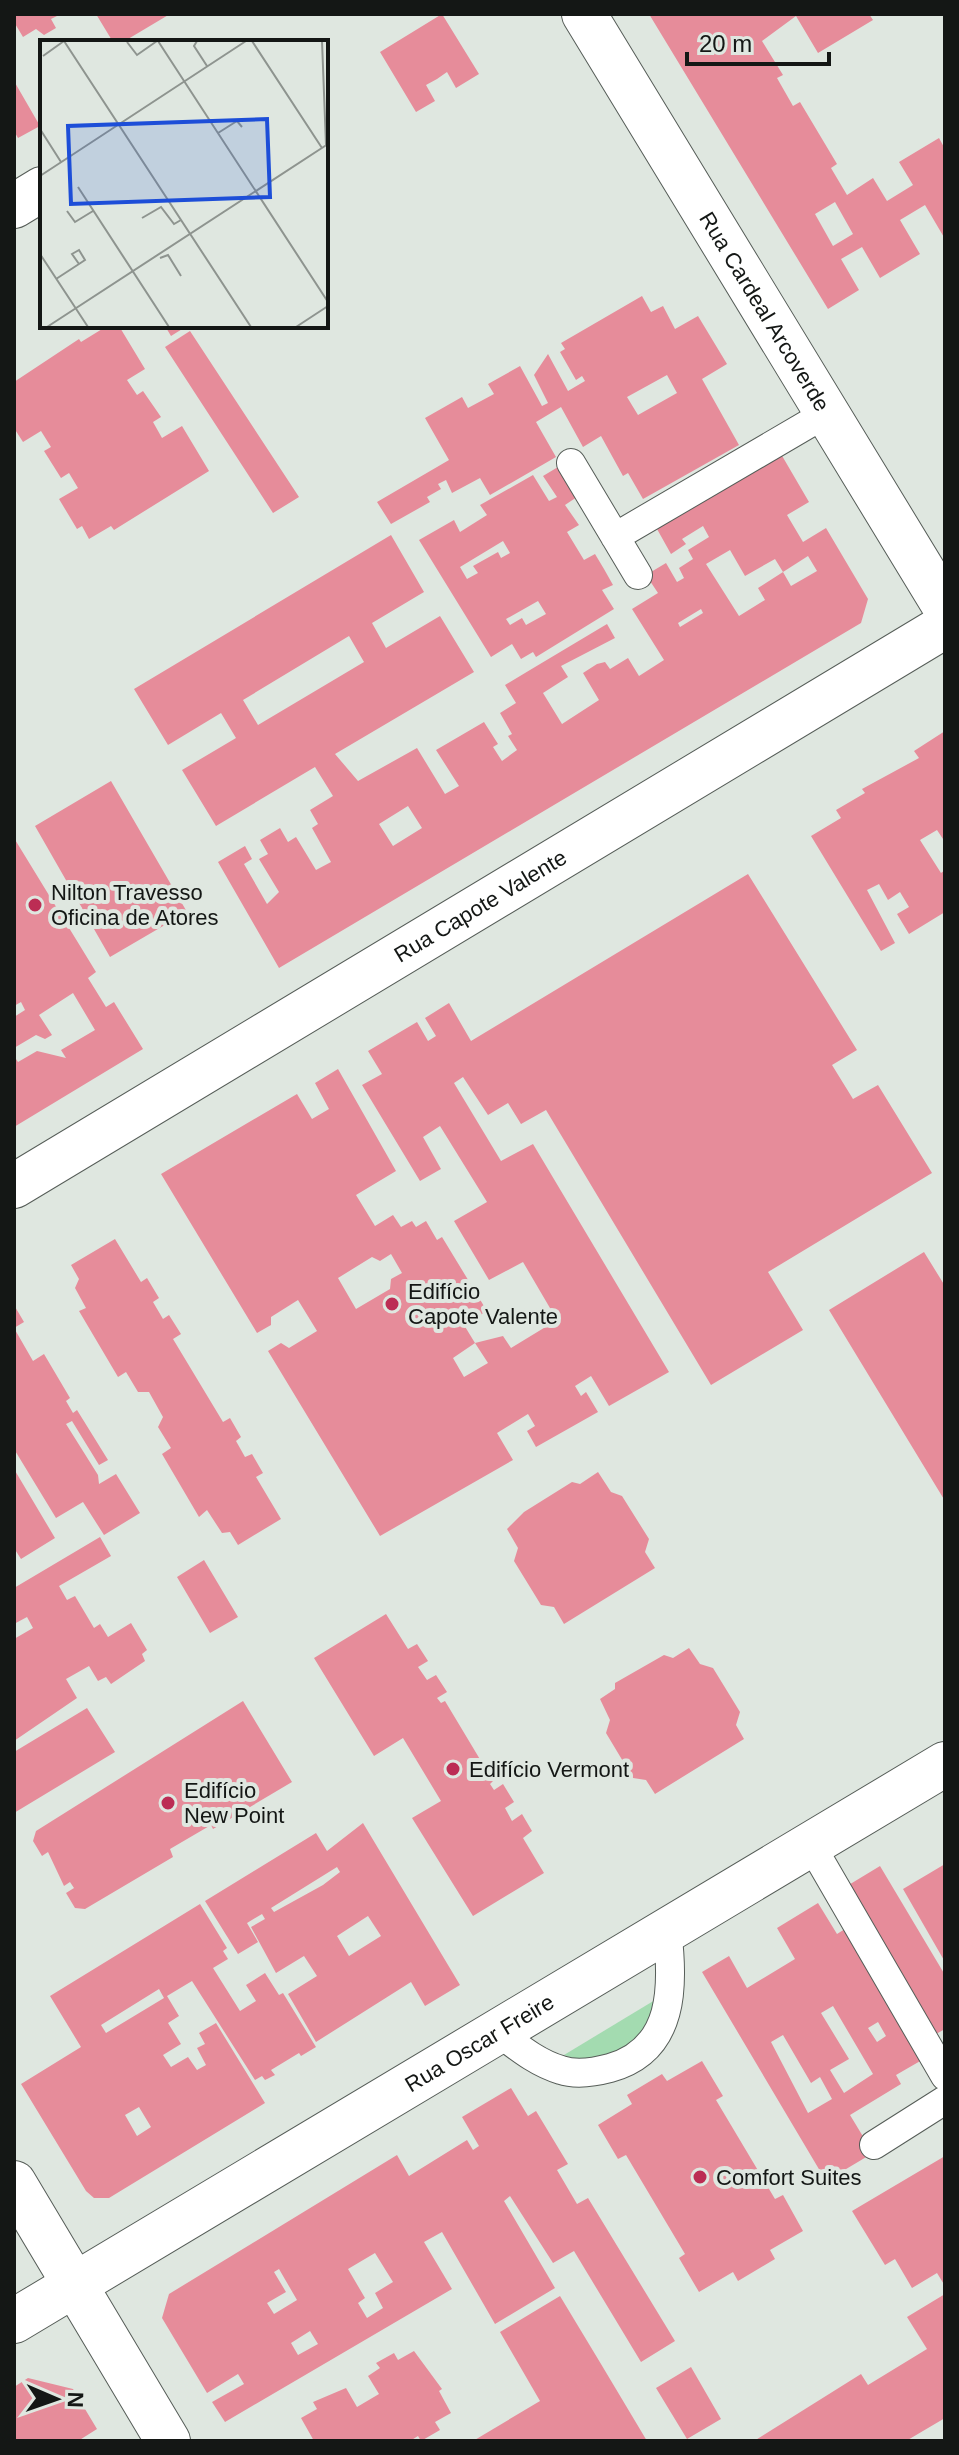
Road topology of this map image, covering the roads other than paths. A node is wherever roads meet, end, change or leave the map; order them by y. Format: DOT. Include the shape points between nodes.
graph roads {
  1 [pos="584,14"];
  2 [pos="40,190"];
  3 [pos="14,206"];
  4 [pos="827,413"];
  5 [pos="571,463"];
  6 [pos="615,537"];
  7 [pos="638,575"];
  8 [pos="945,607"];
  9 [pos="945,626"];
  10 [pos="14,1186"];
  11 [pos="945,1764"];
  12 [pos="811,1845"];
  13 [pos="667,1930"];
  14 [pos="498,2032"];
  15 [pos="945,2076"];
  16 [pos="945,2100"];
  17 [pos="874,2145"];
  18 [pos="14,2183"];
  19 [pos="75,2286"];
  20 [pos="14,2321"];
  21 [pos="168,2441"];
  1 -- 4 [label="street, Rua Cardeal Arcoverde"];
  2 -- 3 [label="street"];
  4 -- 6 [label="lane"];
  4 -- 8 [label="street, Rua Cardeal Arcoverde"];
  5 -- 6 [label="lane"];
  6 -- 7 [label="lane"];
  9 -- 10 [label="street, Rua Capote Valente"];
  11 -- 12 [label="street, Rua Oscar Freire"];
  12 -- 13 [label="street, Rua Oscar Freire"];
  12 -- 15 [label="lane"];
  13 -- 14 [label="street, Rua Oscar Freire"];
  13 -- 14 [label="lane" via="669,2008 645,2052 596,2072 564,2071 535,2059"];
  14 -- 19 [label="street, Rua Oscar Freire"];
  16 -- 17 [label="lane"];
  18 -- 19 [label="street"];
  19 -- 20 [label="street, Rua Oscar Freire"];
  19 -- 21 [label="street"];
}
